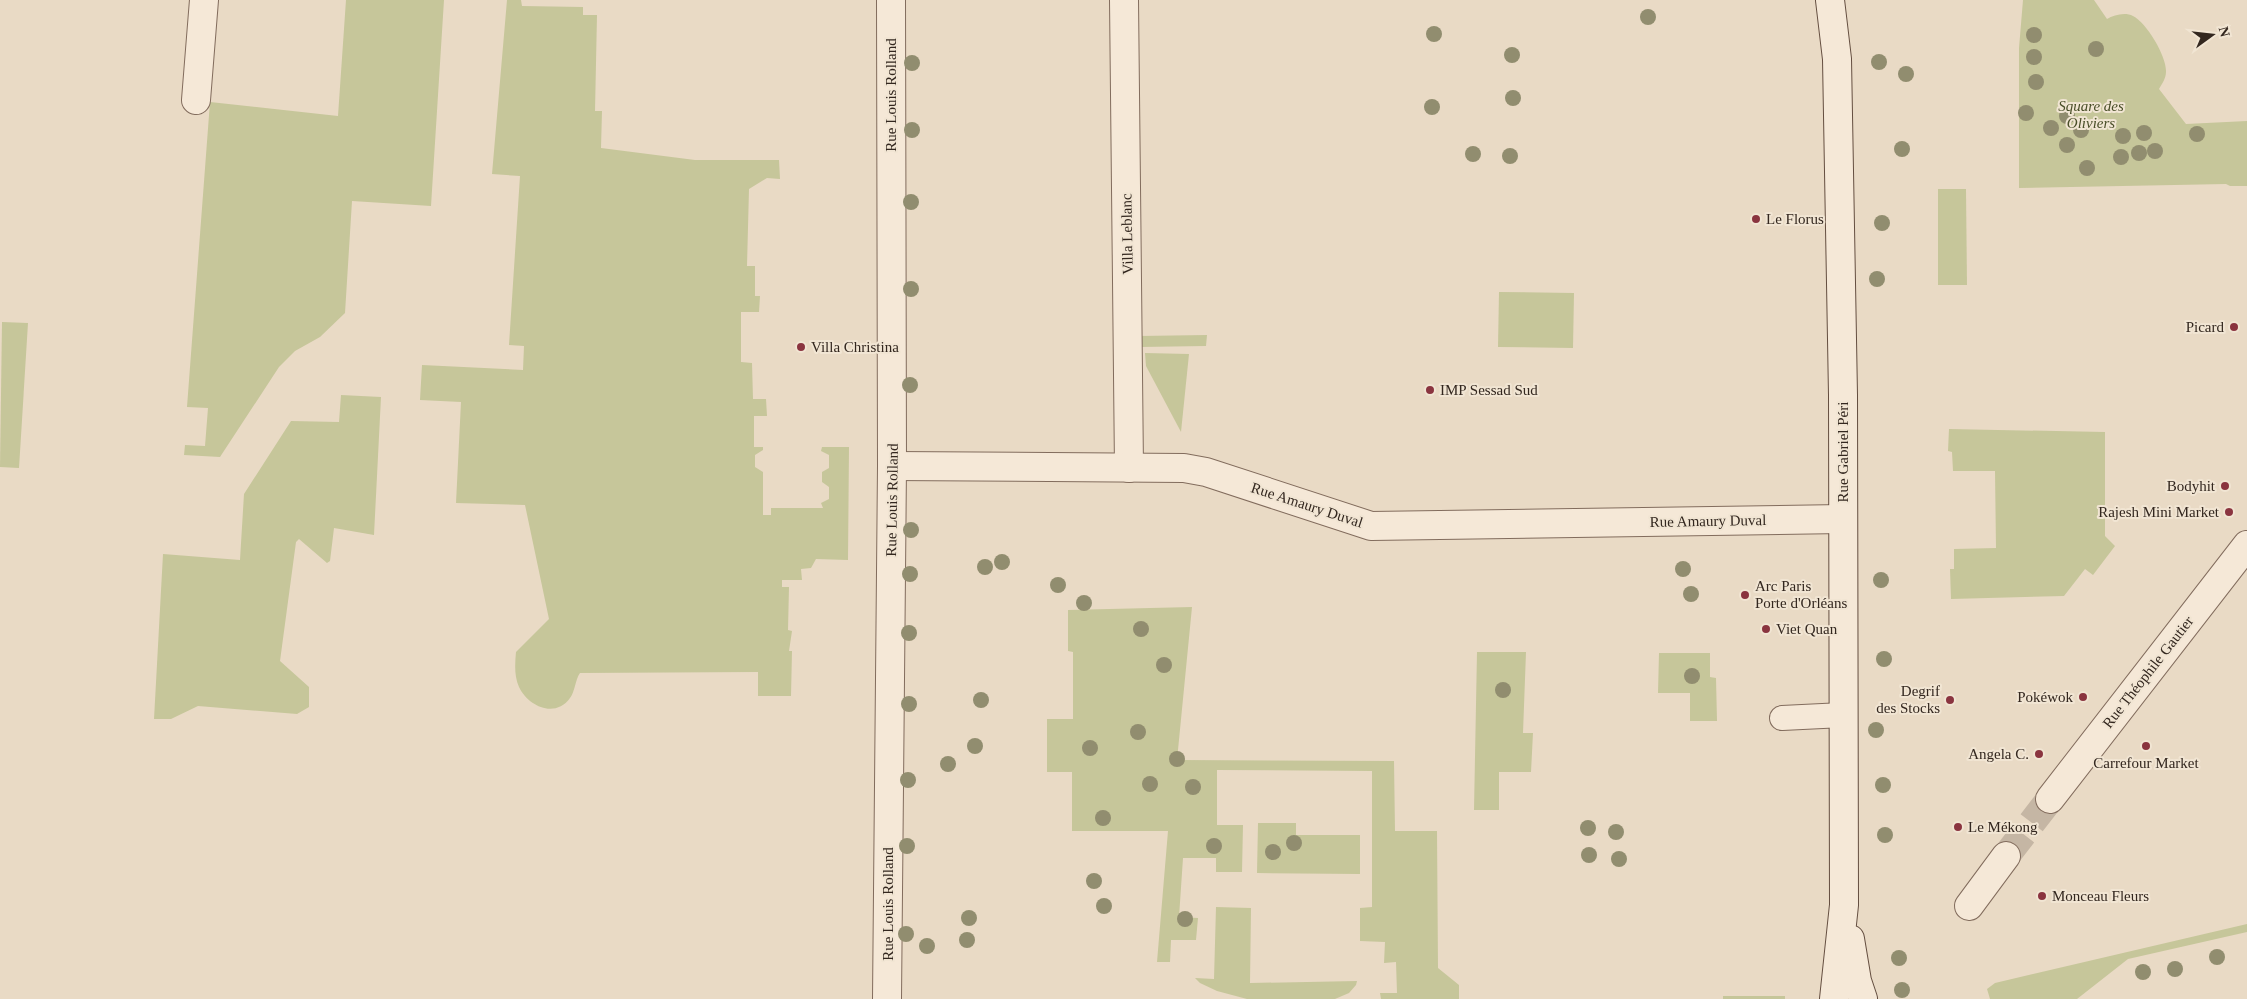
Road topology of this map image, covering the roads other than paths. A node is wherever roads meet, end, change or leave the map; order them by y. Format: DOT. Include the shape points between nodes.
graph roads {
  1 [pos="204,0"];
  2 [pos="890,0"];
  3 [pos="1124,0"];
  4 [pos="1830,0"];
  5 [pos="196,100"];
  6 [pos="892,466"];
  7 [pos="1129,468"];
  8 [pos="1843,519"];
  9 [pos="2247,545"];
  10 [pos="1843,716"];
  11 [pos="1782,718"];
  12 [pos="2050,799"];
  13 [pos="2006,856"];
  14 [pos="1844,905"];
  15 [pos="1969,906"];
  16 [pos="887,999"];
  17 [pos="1834,999"];
  18 [pos="1863,999"];
  1 -- 5 [label="street"];
  2 -- 6 [label="street, Rue Louis Rolland"];
  3 -- 7 [label="street, Villa Leblanc"];
  4 -- 8 [label="street, Rue Gabriel Péri" via="1837,59"];
  6 -- 7 [label="street, Rue Amaury Duval"];
  6 -- 16 [label="street, Rue Louis Rolland"];
  7 -- 8 [label="street, Rue Amaury Duval" via="1184,468 1206,472 1371,526"];
  8 -- 10 [label="street, Rue Gabriel Péri"];
  9 -- 12 [label="street, Rue Théophile Gautier"];
  10 -- 11 [label="lane"];
  10 -- 14 [label="street, Rue Gabriel Péri"];
  13 -- 15 [label="street"];
  14 -- 17 [label="street, Rue Gabriel Péri"];
  14 -- 18 [label="street, Rue Gabriel Péri"];
}
